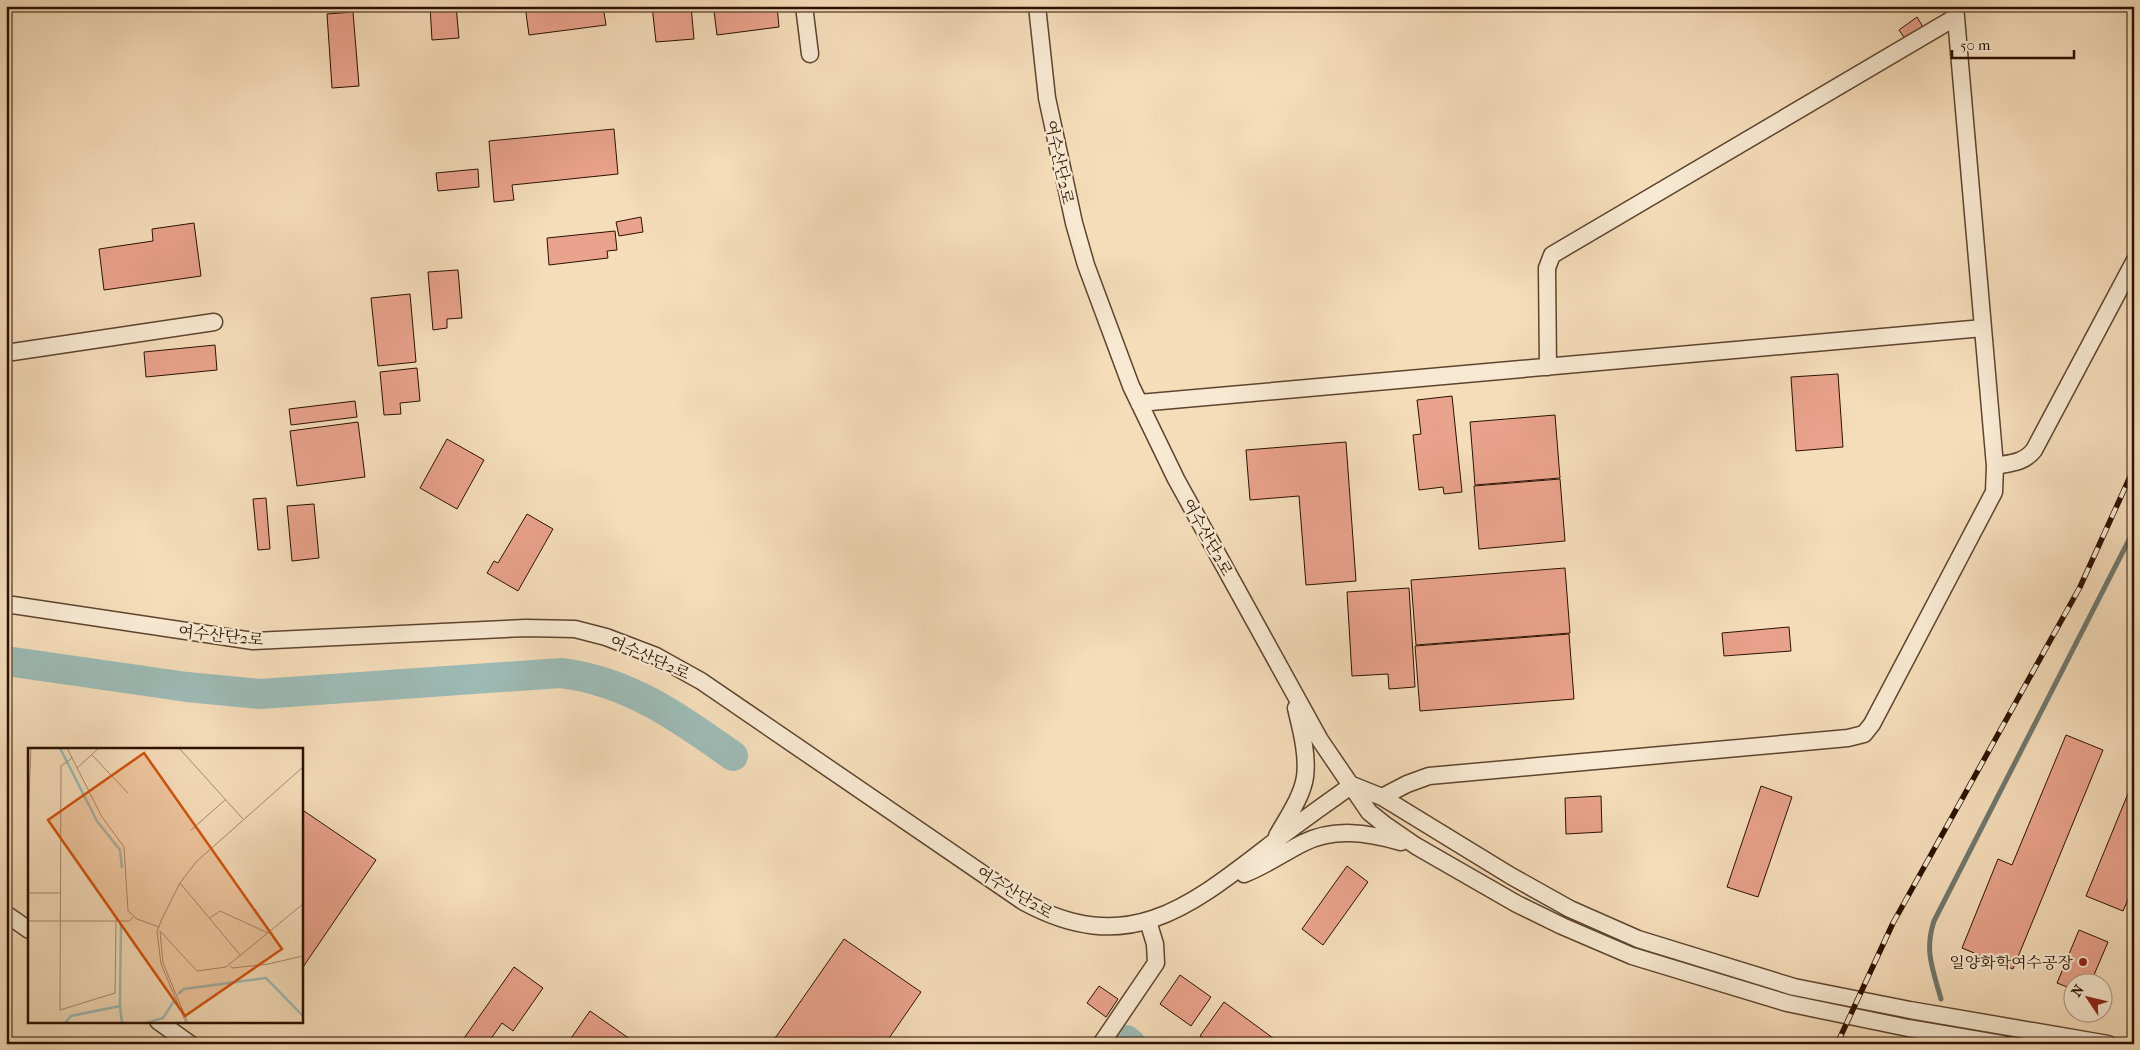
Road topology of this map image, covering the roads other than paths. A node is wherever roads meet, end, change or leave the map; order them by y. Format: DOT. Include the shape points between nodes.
graph roads {
  1 [pos="804,6"];
  2 [pos="1037,6"];
  3 [pos="1956,12"];
  4 [pos="810,54"];
  5 [pos="2134,262"];
  6 [pos="214,322"];
  7 [pos="1983,328"];
  8 [pos="6,353"];
  9 [pos="1548,367"];
  10 [pos="1139,403"];
  11 [pos="1995,466"];
  12 [pos="6,604"];
  13 [pos="1292,688"];
  14 [pos="1352,785"];
  15 [pos="1382,797"];
  16 [pos="1274,841"];
  17 [pos="1416,846"];
  18 [pos="1225,880"];
  19 [pos="6,914"];
  20 [pos="1148,921"];
  21 [pos="28,929"];
  22 [pos="159,1022"];
  23 [pos="190,1044"];
  24 [pos="1101,1044"];
  25 [pos="2002,1044"];
  26 [pos="2108,1044"];
  1 -- 4 [label="street"];
  2 -- 10 [label="street, 여수산단2로" via="1047,98 1074,223 1111,333"];
  3 -- 7 [label="street"];
  3 -- 9 [label="street" via="1552,255 1548,268"];
  5 -- 11 [label="street" via="2034,450 2020,461"];
  6 -- 8 [label="street"];
  7 -- 9 [label="street"];
  7 -- 11 [label="street"];
  9 -- 10 [label="street"];
  10 -- 13 [label="street, 여수산단2로" via="1176,479"];
  11 -- 15 [label="street" via="1990,504 1876,719 1864,734 1429,776"];
  12 -- 20 [label="street, 여수산단2로" via="253,641 526,628 575,630 606,637 656,656 701,681 1040,911 1074,924 1110,926"];
  13 -- 14 [label="street, 여수산단2로" via="1334,764"];
  13 -- 16 [label="street" via="1303,744 1304,777 1293,808"];
  14 -- 15 [label="street"];
  14 -- 16 [label="street, 여수산단2로"];
  14 -- 17 [label="street" via="1369,812"];
  15 -- 26 [label="street" via="1570,909 1638,938 1794,987"];
  16 -- 18 [label="street, 여수산단2로"];
  17 -- 18 [label="street" via="1362,833 1332,833 1304,842 1246,874"];
  17 -- 25 [label="street" via="1517,904 1632,956 1787,1003"];
  18 -- 20 [label="street, 여수산단2로" via="1182,907"];
  19 -- 21 [label="street"];
  20 -- 24 [label="street" via="1156,944 1156,963"];
  22 -- 23 [label="street"];
}
